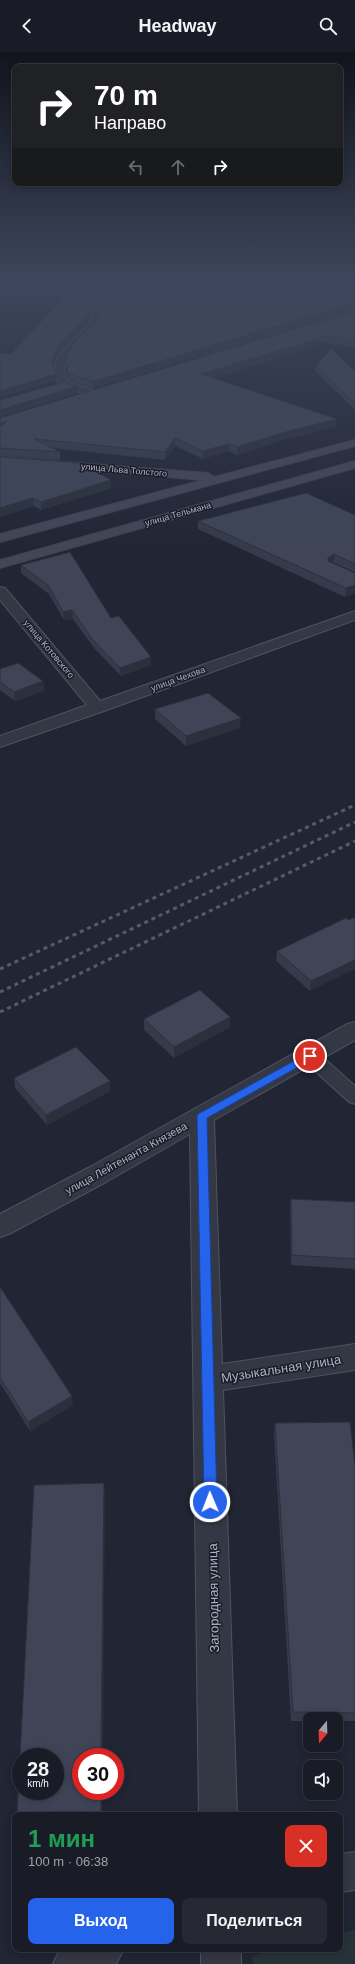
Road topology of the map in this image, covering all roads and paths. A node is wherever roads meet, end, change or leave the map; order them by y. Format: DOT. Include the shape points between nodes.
graph roads {
  1 [pos="58,370"];
  2 [pos="79,397"];
  3 [pos="355,443"];
  4 [pos="0,460"];
  5 [pos="355,464"];
  6 [pos="223,478"];
  7 [pos="0,538"];
  8 [pos="0,564"];
  9 [pos="0,591"];
  10 [pos="355,615"];
  11 [pos="98,708"];
  12 [pos="0,742"];
  13 [pos="355,1030"];
  14 [pos="310,1056"];
  15 [pos="355,1097"];
  16 [pos="202,1116"];
  17 [pos="0,1226"];
  18 [pos="355,1357"];
  19 [pos="208,1379"];
  20 [pos="218,1812"];
  21 [pos="355,1871"];
  22 [pos="343,1873"];
  23 [pos="98,1952"];
  24 [pos="220,1952"];
  25 [pos="73,1964"];
  26 [pos="221,1964"];
  1 -- 2 [label="street" via="60,385 97,392"];
  3 -- 6 [label="main road"];
  4 -- 6 [label="main road, улица Льва Толстого"];
  5 -- 8 [label="main road, улица Тельмана"];
  6 -- 7 [label="main road"];
  9 -- 11 [label="street, улица Котовского"];
  10 -- 11 [label="street, улица Чехова"];
  11 -- 12 [label="street, улица Чехова"];
  13 -- 14 [label="street, улица Лейтенанта Князева"];
  14 -- 15 [label="lane"];
  14 -- 16 [label="street, улица Лейтенанта Князева"];
  16 -- 17 [label="street, улица Лейтенанта Князева"];
  16 -- 19 [label="street, Загородная улица"];
  18 -- 19 [label="street, Музыкальная улица"];
  19 -- 20 [label="street, Загородная улица"];
  21 -- 22 [label="street"];
  23 -- 25 [label="street"];
  24 -- 26 [label="street"];
}
